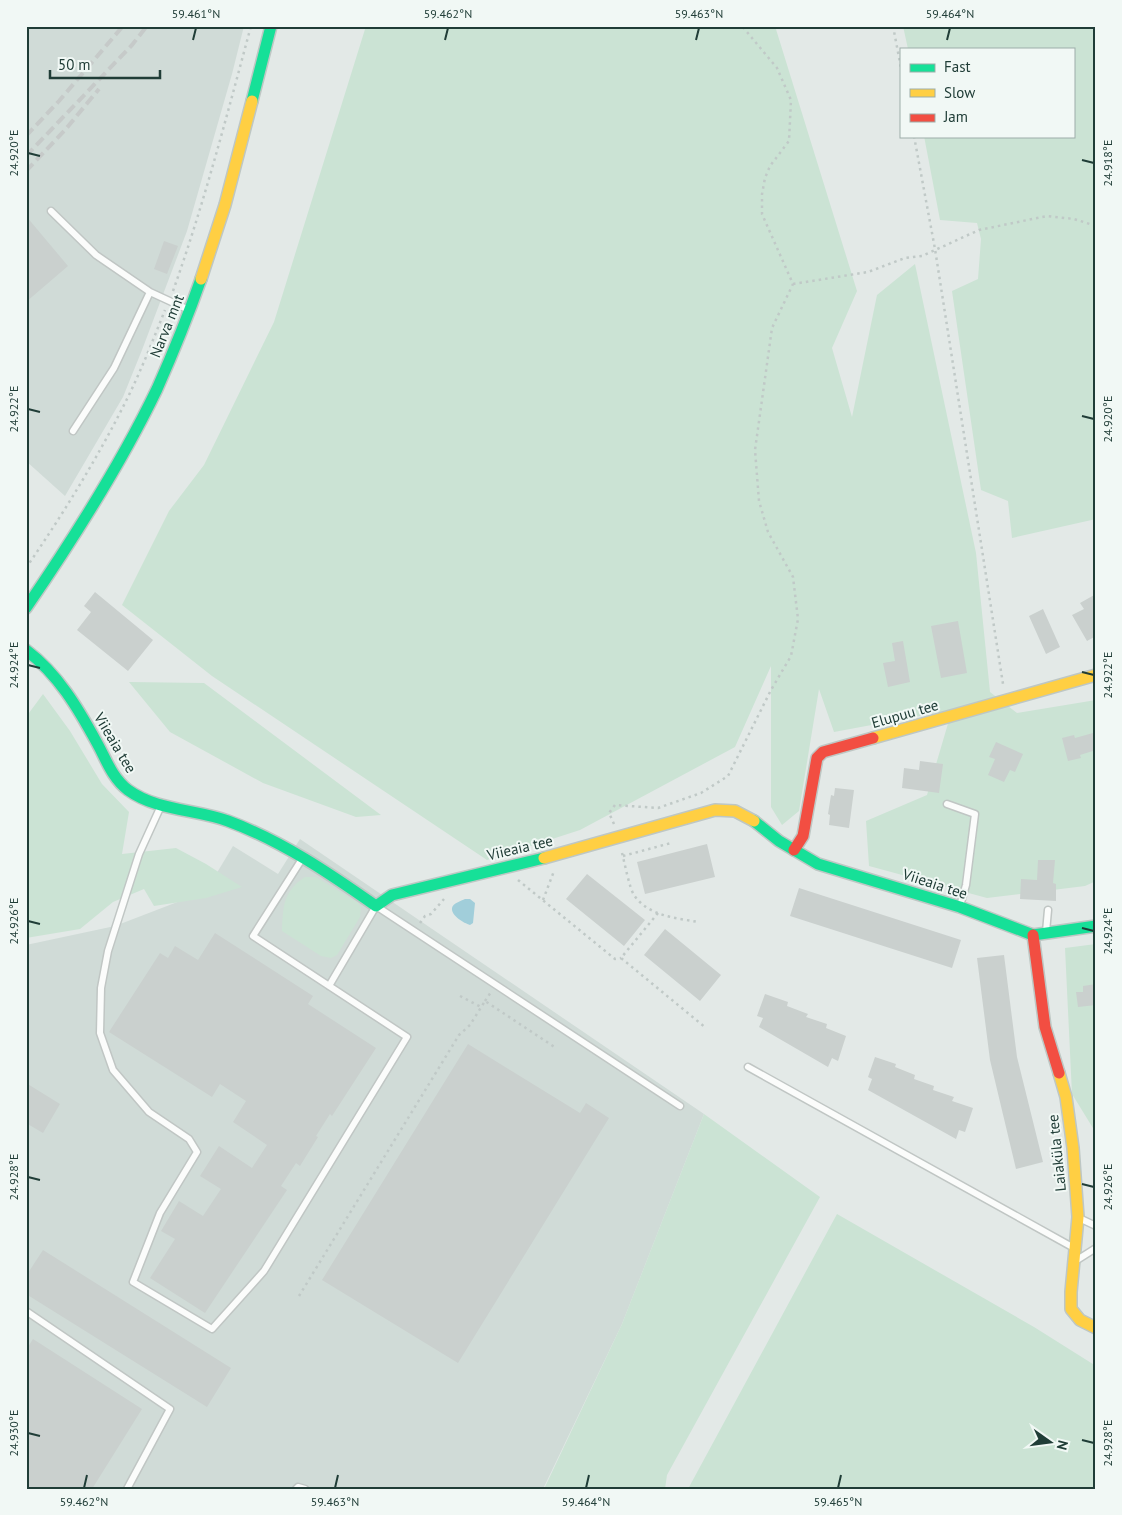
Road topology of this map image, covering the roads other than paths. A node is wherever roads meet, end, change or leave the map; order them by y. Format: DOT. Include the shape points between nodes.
graph roads {
  1 [pos="271,26"];
  2 [pos="51,211"];
  3 [pos="150,292"];
  4 [pos="190,311"];
  5 [pos="73,431"];
  6 [pos="26,608"];
  7 [pos="26,650"];
  8 [pos="1096,675"];
  9 [pos="947,804"];
  10 [pos="160,806"];
  11 [pos="794,850"];
  12 [pos="304,857"];
  13 [pos="376,906"];
  14 [pos="960,907"];
  15 [pos="1048,910"];
  16 [pos="1096,926"];
  17 [pos="1046,933"];
  18 [pos="1033,935"];
  19 [pos="329,986"];
  20 [pos="748,1066"];
  21 [pos="680,1106"];
  22 [pos="1078,1217"];
  23 [pos="1096,1226"];
  24 [pos="1096,1248"];
  25 [pos="1075,1249"];
  26 [pos="1074,1262"];
  27 [pos="26,1311"];
  28 [pos="1096,1328"];
  29 [pos="127,1489"];
  30 [pos="296,1489"];
  31 [pos="305,1489"];
  1 -- 4 [label="street, Narva mnt" via="223,212"];
  2 -- 3 [label="lane" via="96,254"];
  3 -- 4 [label="lane"];
  3 -- 5 [label="lane" via="114,368"];
  4 -- 6 [label="street, Narva mnt" via="158,389 114,472"];
  7 -- 10 [label="street, Viieaia tee" via="63,686 112,774 140,799"];
  8 -- 11 [label="street, Elupuu tee" via="823,752 816,764 803,836"];
  9 -- 14 [label="lane" via="975,814"];
  10 -- 12 [label="street, Viieaia tee" via="210,815 246,828"];
  10 -- 19 [label="lane" via="139,854 108,951 101,988 100,1033 112,1070 149,1112 189,1140 197,1152 160,1213 133,1282 212,1329 264,1271 407,1037"];
  11 -- 13 [label="street, Viieaia tee" via="753,820 735,811 715,810 560,854 392,895"];
  11 -- 14 [label="street, Viieaia tee" via="818,864"];
  12 -- 13 [label="street, Viieaia tee"];
  12 -- 19 [label="lane" via="253,936"];
  13 -- 19 [label="lane"];
  13 -- 21 [label="lane"];
  14 -- 18 [label="street, Viieaia tee"];
  15 -- 17 [label="lane"];
  16 -- 17 [label="street, Viieaia tee"];
  17 -- 18 [label="street, Viieaia tee"];
  18 -- 22 [label="street, Laiaküla tee" via="1045,1027 1066,1097"];
  20 -- 25 [label="lane"];
  22 -- 23 [label="lane"];
  22 -- 25 [label="street, Laiaküla tee"];
  24 -- 26 [label="lane"];
  25 -- 26 [label="street, Laiaküla tee"];
  26 -- 28 [label="street, Laiaküla tee" via="1071,1309 1080,1320"];
  27 -- 29 [label="lane" via="170,1409"];
  30 -- 31 [label="lane"];
}
